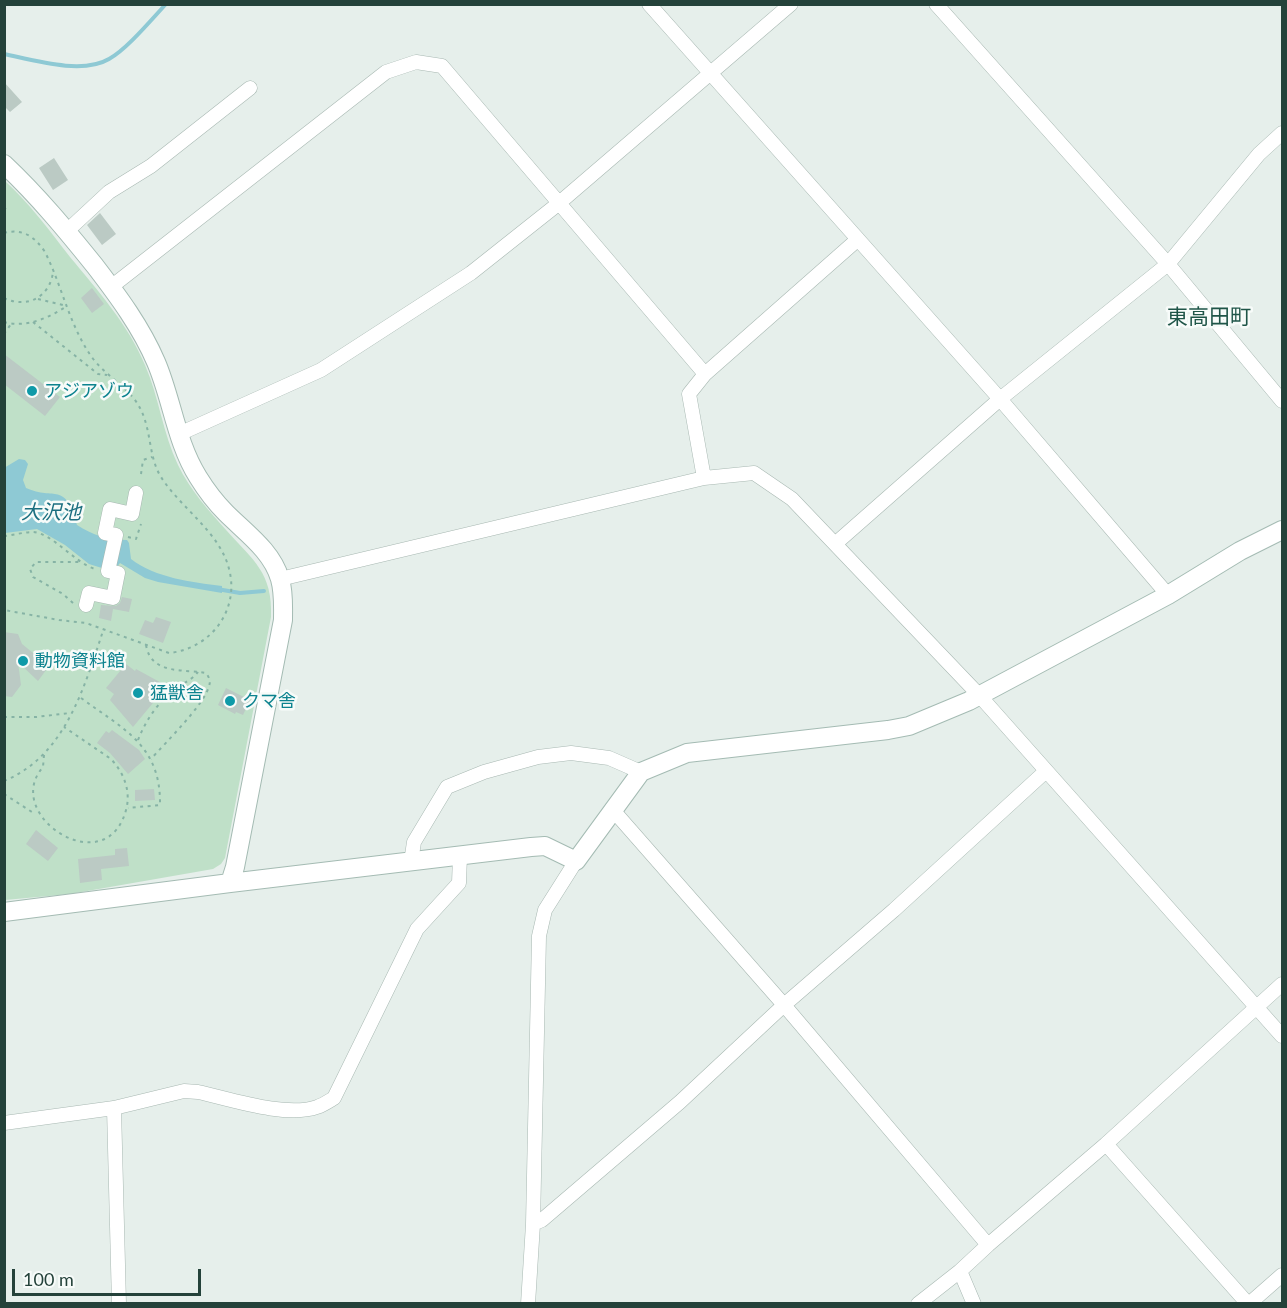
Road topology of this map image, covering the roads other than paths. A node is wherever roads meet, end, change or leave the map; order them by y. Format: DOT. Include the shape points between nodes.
graph roads {
  1 [pos="649,4"];
  2 [pos="791,4"];
  3 [pos="936,4"];
  4 [pos="710,72"];
  5 [pos="250,88"];
  6 [pos="1282,133"];
  7 [pos="4,164"];
  8 [pos="558,204"];
  9 [pos="67,231"];
  10 [pos="857,240"];
  11 [pos="1168,264"];
  12 [pos="111,287"];
  13 [pos="705,374"];
  14 [pos="1000,399"];
  15 [pos="1282,401"];
  16 [pos="179,434"];
  17 [pos="704,478"];
  18 [pos="136,494"];
  19 [pos="1282,530"];
  20 [pos="835,544"];
  21 [pos="280,579"];
  22 [pos="1168,595"];
  23 [pos="82,605"];
  24 [pos="979,695"];
  25 [pos="1046,771"];
  26 [pos="641,772"];
  27 [pos="612,809"];
  28 [pos="460,856"];
  29 [pos="576,861"];
  30 [pos="411,862"];
  31 [pos="230,883"];
  32 [pos="4,912"];
  33 [pos="1282,984"];
  34 [pos="784,1005"];
  35 [pos="1257,1007"];
  36 [pos="1282,1036"];
  37 [pos="114,1108"];
  38 [pos="4,1122"];
  39 [pos="1106,1144"];
  40 [pos="533,1224"];
  41 [pos="988,1245"];
  42 [pos="960,1271"];
  43 [pos="1282,1275"];
  44 [pos="119,1304"];
  45 [pos="528,1304"];
  46 [pos="918,1304"];
  47 [pos="974,1304"];
  48 [pos="1249,1304"];
  1 -- 4 [label="street"];
  2 -- 4 [label="street"];
  3 -- 11 [label="street"];
  4 -- 8 [label="street"];
  4 -- 10 [label="street"];
  5 -- 9 [label="street" via="151,166 110,192"];
  6 -- 11 [label="street"];
  7 -- 9 [label="street"];
  8 -- 12 [label="street" via="442,66 417,62 386,72"];
  8 -- 13 [label="street"];
  8 -- 16 [label="street" via="471,273 321,370"];
  9 -- 12 [label="street"];
  10 -- 13 [label="street"];
  10 -- 14 [label="street"];
  11 -- 14 [label="street"];
  11 -- 15 [label="street"];
  12 -- 16 [label="street" via="156,360"];
  13 -- 17 [label="street" via="689,394"];
  14 -- 20 [label="street"];
  14 -- 22 [label="street"];
  16 -- 21 [label="street" via="206,490 265,551"];
  17 -- 20 [label="street" via="754,473 792,499"];
  17 -- 21 [label="street"];
  18 -- 23 [label="street" via="132,514 110,509 105,533 116,535 108,571 118,573 113,598 89,593"];
  19 -- 22 [label="street" via="1240,550"];
  20 -- 24 [label="street"];
  21 -- 31 [label="street" via="283,620"];
  22 -- 24 [label="street"];
  24 -- 25 [label="street"];
  24 -- 26 [label="street" via="909,726 687,753"];
  25 -- 34 [label="street"];
  25 -- 35 [label="street"];
  26 -- 27 [label="street"];
  26 -- 30 [label="street" via="609,759 572,753 538,757 484,772 447,787 414,842"];
  27 -- 29 [label="street"];
  27 -- 34 [label="street"];
  28 -- 29 [label="street" via="545,846"];
  28 -- 30 [label="street"];
  28 -- 37 [label="street" via="459,883 417,929 334,1098 318,1107 297,1111 184,1091"];
  29 -- 40 [label="street" via="545,910 539,936"];
  30 -- 31 [label="street"];
  31 -- 32 [label="street"];
  33 -- 35 [label="street"];
  34 -- 40 [label="street" via="645,1133"];
  34 -- 41 [label="street"];
  35 -- 36 [label="street"];
  35 -- 39 [label="street"];
  37 -- 38 [label="street"];
  37 -- 44 [label="street"];
  39 -- 41 [label="street"];
  39 -- 48 [label="street"];
  40 -- 45 [label="street"];
  41 -- 42 [label="street"];
  42 -- 46 [label="street"];
  42 -- 47 [label="street"];
  43 -- 48 [label="street"];
}
